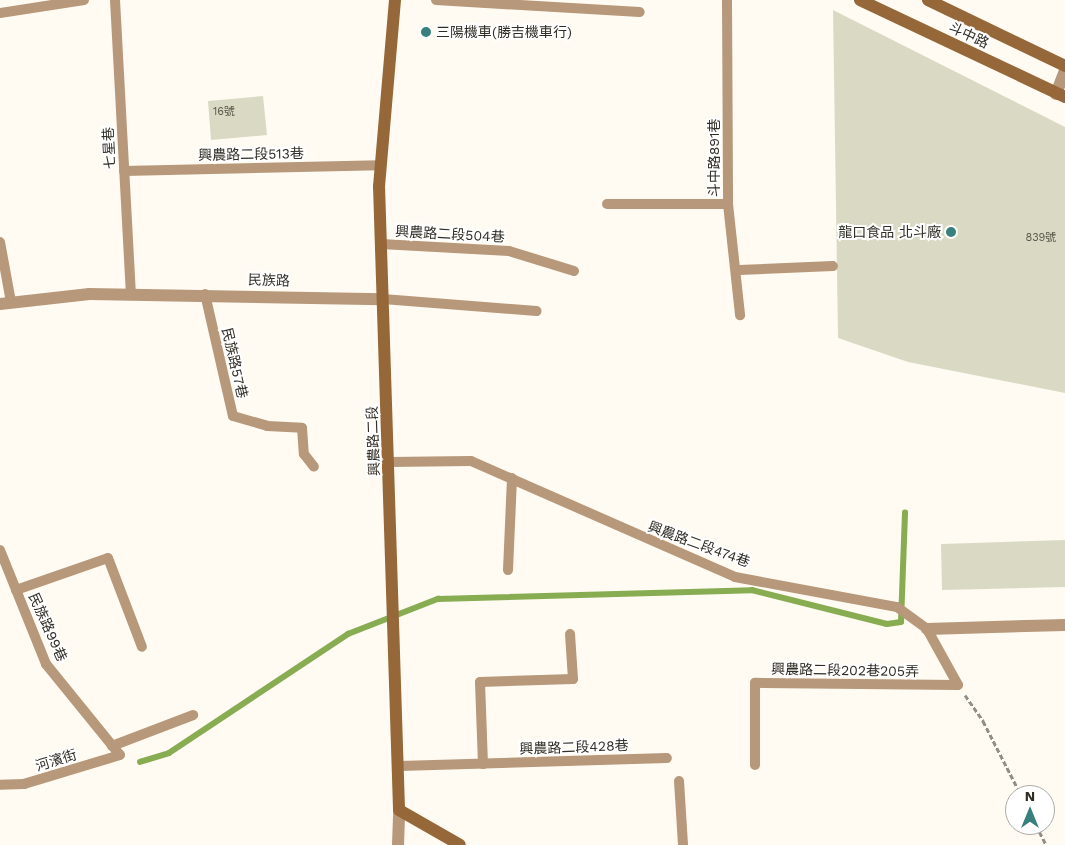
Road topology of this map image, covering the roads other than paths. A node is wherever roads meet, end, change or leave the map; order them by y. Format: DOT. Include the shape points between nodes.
graph roads {
  1 [pos="84,0"];
  2 [pos="115,0"];
  3 [pos="395,0"];
  4 [pos="436,0"];
  5 [pos="727,0"];
  6 [pos="928,0"];
  7 [pos="865,1"];
  8 [pos="640,12"];
  9 [pos="0,13"];
  10 [pos="1065,66"];
  11 [pos="1065,72"];
  12 [pos="1061,96"];
  13 [pos="379,165"];
  14 [pos="124,170"];
  15 [pos="607,204"];
  16 [pos="728,204"];
  17 [pos="0,242"];
  18 [pos="381,244"];
  19 [pos="833,266"];
  20 [pos="738,270"];
  21 [pos="574,271"];
  22 [pos="131,294"];
  23 [pos="205,294"];
  24 [pos="383,298"];
  25 [pos="6,303"];
  26 [pos="537,311"];
  27 [pos="740,315"];
  28 [pos="389,462"];
  29 [pos="314,467"];
  30 [pos="512,478"];
  31 [pos="0,550"];
  32 [pos="508,570"];
  33 [pos="5,573"];
  34 [pos="16,590"];
  35 [pos="1065,625"];
  36 [pos="927,629"];
  37 [pos="570,634"];
  38 [pos="142,647"];
  39 [pos="193,715"];
  40 [pos="112,746"];
  41 [pos="120,755"];
  42 [pos="667,758"];
  43 [pos="483,764"];
  44 [pos="755,765"];
  45 [pos="400,766"];
  46 [pos="679,781"];
  47 [pos="0,785"];
  48 [pos="399,810"];
  49 [pos="398,845"];
  50 [pos="460,845"];
  51 [pos="683,845"];
  1 -- 9 [label="lane"];
  2 -- 14 [label="lane, 七星巷"];
  3 -- 13 [label="street, 興農路二段"];
  4 -- 8 [label="lane"];
  5 -- 16 [label="lane, 斗中路891巷"];
  6 -- 10 [label="street, 斗中路"];
  7 -- 12 [label="street, 斗中路"];
  11 -- 12 [label="street"];
  13 -- 14 [label="lane, 興農路二段513巷"];
  13 -- 18 [label="street, 興農路二段"];
  14 -- 22 [label="lane, 七星巷"];
  15 -- 16 [label="lane"];
  16 -- 20 [label="lane, 斗中路891巷"];
  17 -- 25 [label="lane"];
  18 -- 21 [label="lane, 興農路二段504巷" via="509,251"];
  18 -- 24 [label="street, 興農路二段"];
  19 -- 20 [label="lane"];
  20 -- 27 [label="lane, 斗中路891巷"];
  22 -- 23 [label="street, 民族路"];
  22 -- 25 [label="street, 民族路"];
  23 -- 24 [label="street, 民族路"];
  23 -- 29 [label="lane, 民族路57巷" via="232,416 267,426 302,428 304,454"];
  24 -- 26 [label="lane, 民族路"];
  24 -- 28 [label="street, 興農路二段"];
  28 -- 30 [label="lane, 興農路二段474巷" via="471,461"];
  28 -- 45 [label="street, 興農路二段"];
  30 -- 32 [label="lane"];
  30 -- 36 [label="lane, 興農路二段474巷" via="636,537 735,576 897,607"];
  31 -- 33 [label="lane, 民族路99巷"];
  33 -- 34 [label="lane, 民族路99巷"];
  34 -- 38 [label="lane" via="108,558"];
  34 -- 40 [label="lane, 民族路99巷" via="46,664"];
  35 -- 36 [label="street"];
  36 -- 44 [label="lane, 興農路二段202巷205弄" via="958,685 755,683"];
  37 -- 43 [label="lane" via="573,679 480,682"];
  39 -- 40 [label="lane"];
  40 -- 41 [label="lane, 民族路99巷"];
  41 -- 47 [label="lane, 河濱街" via="24,784"];
  42 -- 43 [label="lane, 興農路二段428巷"];
  43 -- 45 [label="lane, 興農路二段428巷"];
  45 -- 48 [label="street, 興農路二段"];
  46 -- 51 [label="lane"];
  48 -- 49 [label="street"];
  48 -- 50 [label="street"];
}
